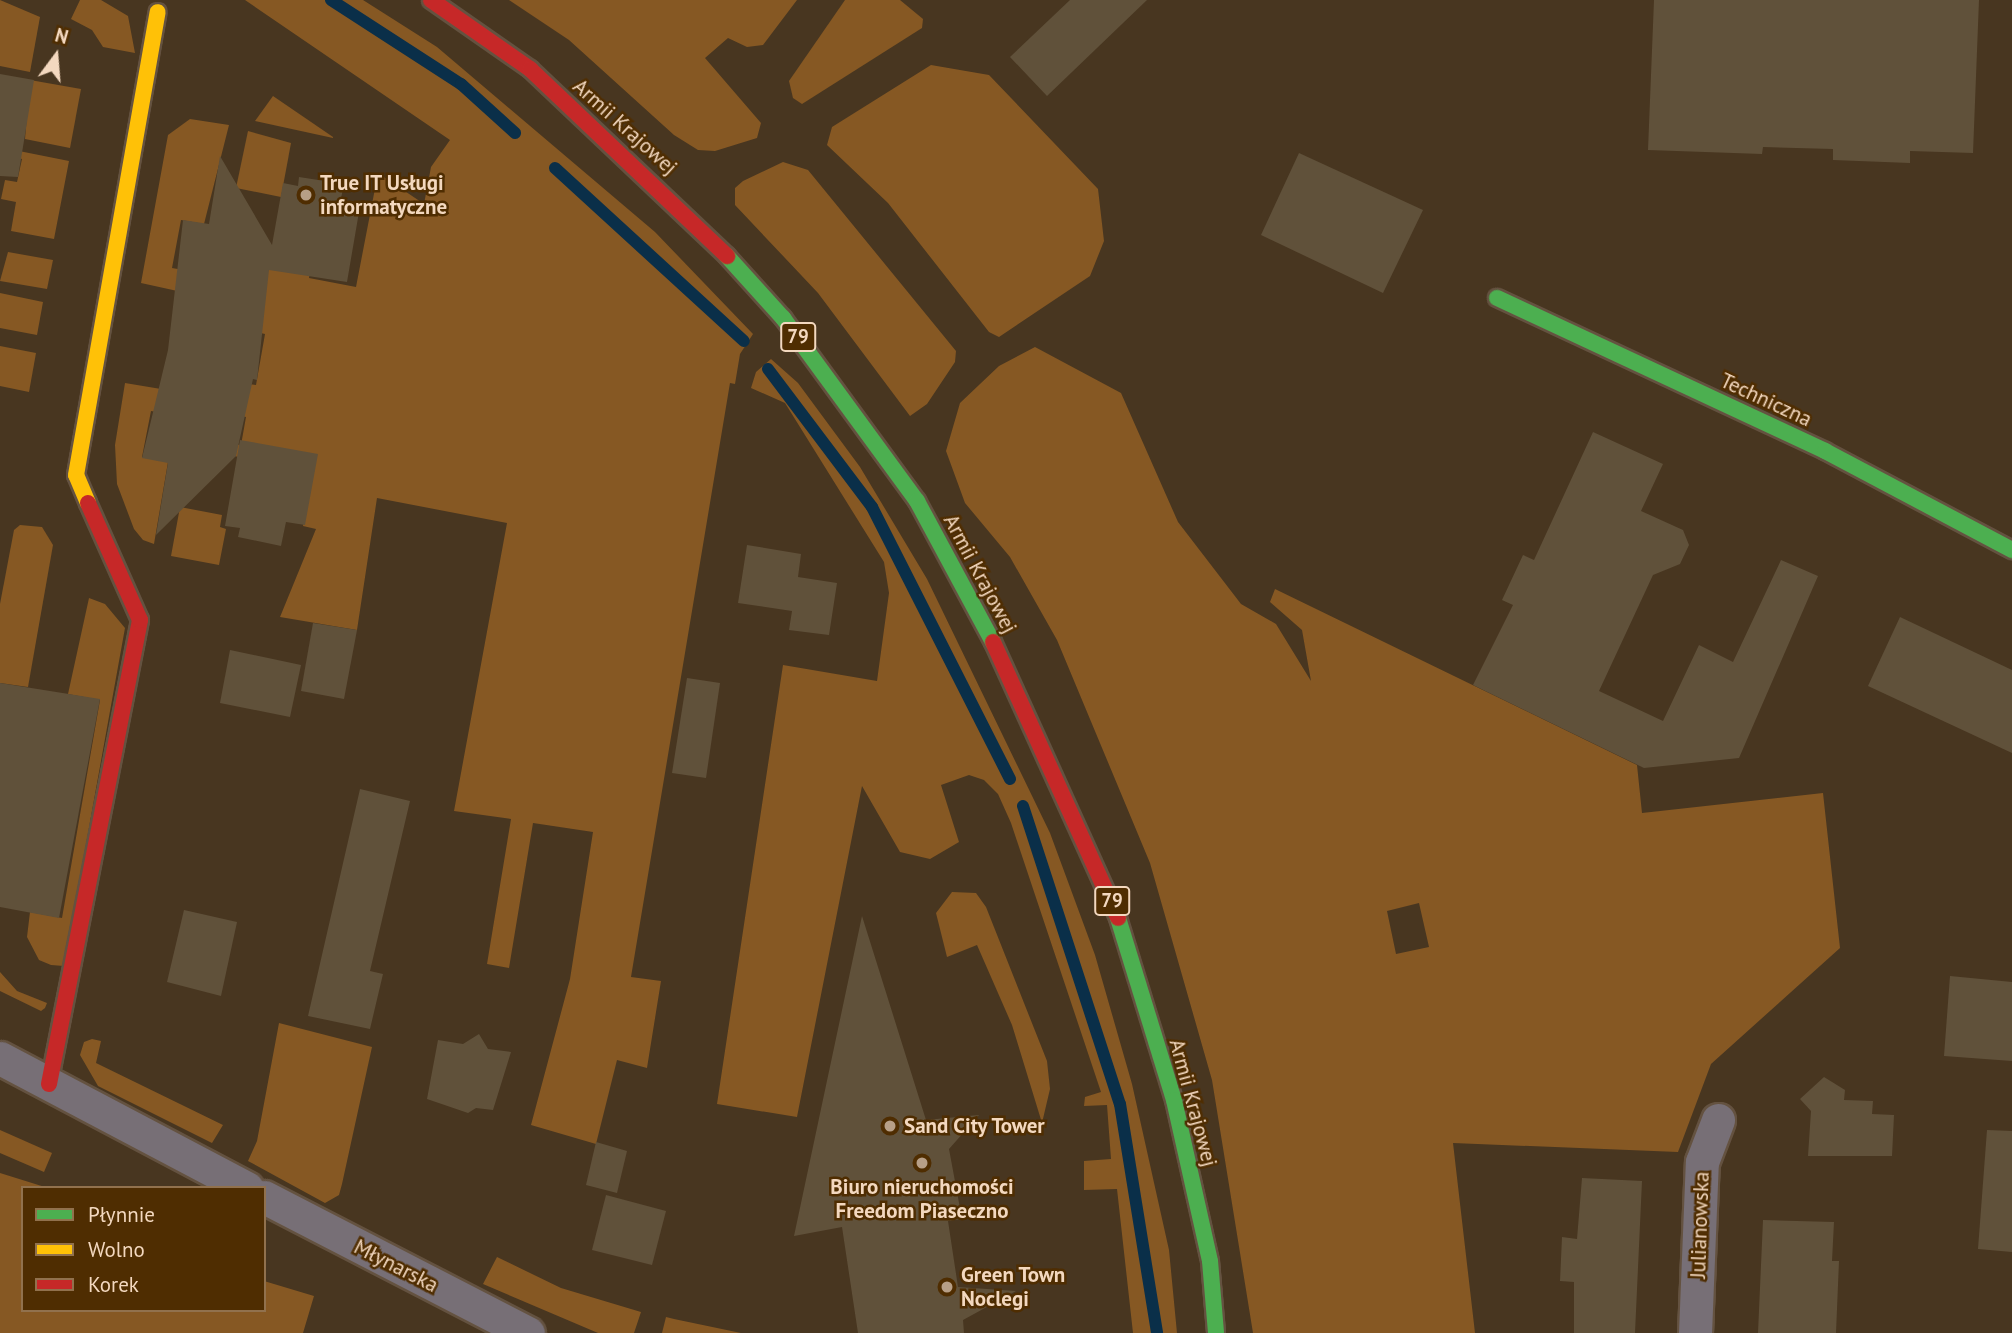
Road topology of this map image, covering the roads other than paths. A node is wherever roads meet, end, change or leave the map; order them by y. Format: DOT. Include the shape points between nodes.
graph roads {
  1 [pos="431,0"];
  2 [pos="158,12"];
  3 [pos="1497,298"];
  4 [pos="2012,550"];
  5 [pos="0,1058"];
  6 [pos="50,1084"];
  7 [pos="1718,1120"];
  8 [pos="243,1186"];
  9 [pos="266,1198"];
  10 [pos="528,1333"];
  11 [pos="1216,1333"];
  12 [pos="1695,1333"];
  1 -- 11 [label="street, Armii Krajowej / 79" via="530,69 721,249 783,318 917,501 1007,668 1117,913 1174,1100 1210,1261"];
  2 -- 6 [label="street" via="76,475 140,620"];
  3 -- 4 [label="street, Techniczna" via="1825,451"];
  5 -- 6 [label="street"];
  6 -- 8 [label="street"];
  7 -- 12 [label="street, Julianowska" via="1702,1162"];
  9 -- 10 [label="street, Młynarska"];
}
